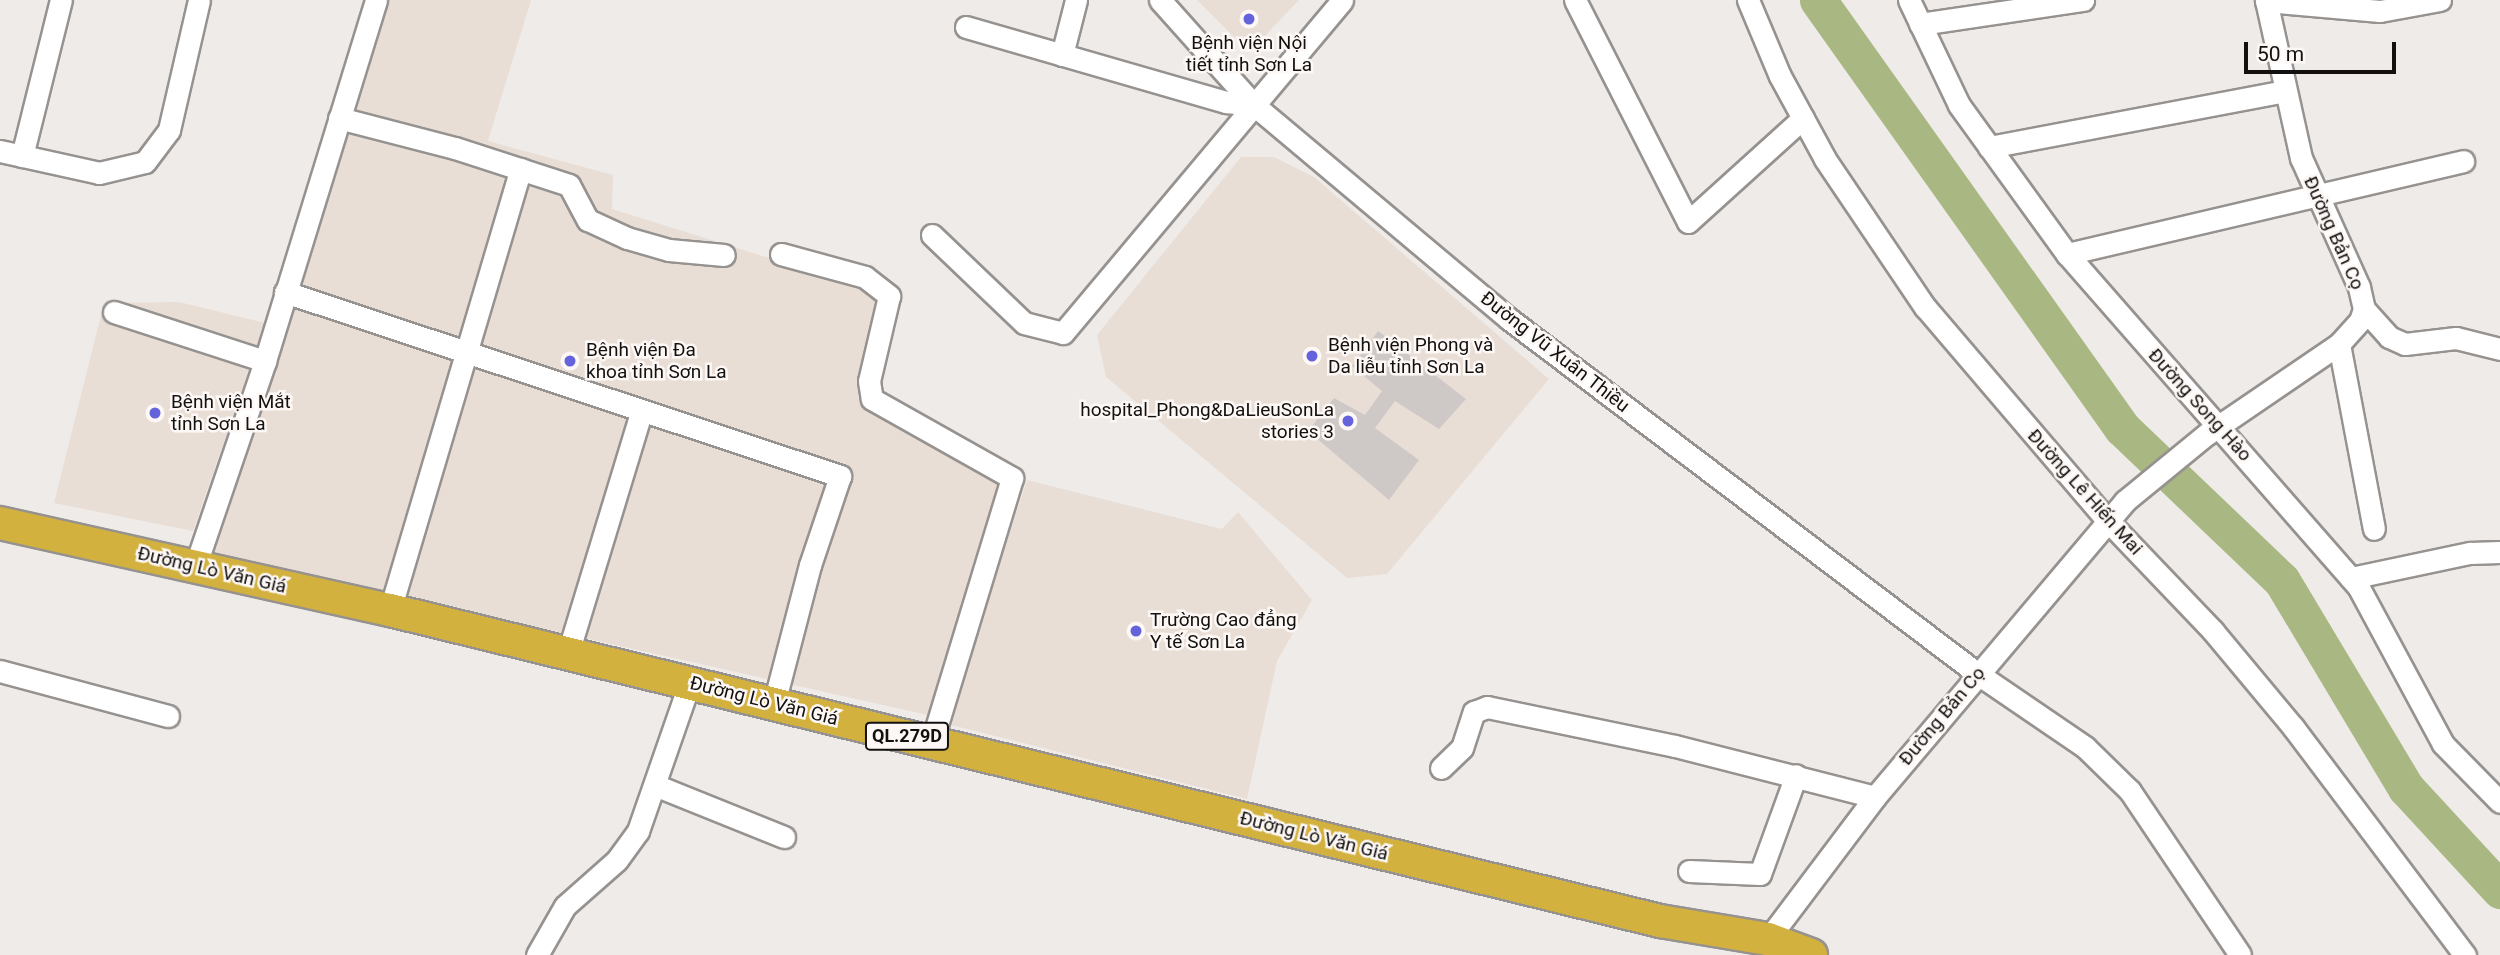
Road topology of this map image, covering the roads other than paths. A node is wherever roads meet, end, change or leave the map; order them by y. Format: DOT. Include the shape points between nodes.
graph roads {
  1 [pos="61,0"];
  2 [pos="199,0"];
  3 [pos="376,0"];
  4 [pos="1076,0"];
  5 [pos="1160,0"];
  6 [pos="1342,0"];
  7 [pos="1575,0"];
  8 [pos="1748,0"];
  9 [pos="1909,0"];
  10 [pos="2083,0"];
  11 [pos="2266,0"];
  12 [pos="2440,0"];
  13 [pos="1920,24"];
  14 [pos="966,27"];
  15 [pos="1062,55"];
  16 [pos="2285,91"];
  17 [pos="1254,105"];
  18 [pos="339,118"];
  19 [pos="1803,118"];
  20 [pos="1989,147"];
  21 [pos="0,151"];
  22 [pos="22,156"];
  23 [pos="2463,161"];
  24 [pos="521,169"];
  25 [pos="2317,196"];
  26 [pos="932,235"];
  27 [pos="781,254"];
  28 [pos="2067,254"];
  29 [pos="724,255"];
  30 [pos="285,292"];
  31 [pos="2364,309"];
  32 [pos="114,312"];
  33 [pos="2339,344"];
  34 [pos="2500,349"];
  35 [pos="463,354"];
  36 [pos="265,361"];
  37 [pos="641,412"];
  38 [pos="2214,430"];
  39 [pos="2108,521"];
  40 [pos="0,523"];
  41 [pos="2374,529"];
  42 [pos="2500,552"];
  43 [pos="195,567"];
  44 [pos="2351,578"];
  45 [pos="390,610"];
  46 [pos="568,653"];
  47 [pos="0,671"];
  48 [pos="1978,674"];
  49 [pos="690,682"];
  50 [pos="774,703"];
  51 [pos="168,716"];
  52 [pos="932,742"];
  53 [pos="1441,768"];
  54 [pos="1796,775"];
  55 [pos="657,786"];
  56 [pos="1875,797"];
  57 [pos="2500,802"];
  58 [pos="784,837"];
  59 [pos="1689,871"];
  60 [pos="1768,939"];
  61 [pos="537,955"];
  62 [pos="1811,955"];
  63 [pos="2240,955"];
  64 [pos="2465,955"];
  1 -- 22 [label="street"];
  2 -- 22 [label="street" via="169,130 145,162 99,173"];
  3 -- 18 [label="street"];
  4 -- 15 [label="street"];
  5 -- 17 [label="street, Đường Vũ Xuân Thiều"];
  6 -- 17 [label="street"];
  7 -- 19 [label="street" via="1688,222"];
  8 -- 19 [label="street, Đường Lê Hiến Mai"];
  9 -- 13 [label="street, Đường Song Hào"];
  10 -- 13 [label="street"];
  11 -- 12 [label="street" via="2380,11"];
  11 -- 16 [label="street, Đường Bản Cọ"];
  13 -- 20 [label="street, Đường Song Hào" via="1959,105"];
  14 -- 15 [label="street"];
  15 -- 17 [label="street" via="1226,102"];
  16 -- 20 [label="street"];
  16 -- 25 [label="street, Đường Bản Cọ" via="2301,158"];
  17 -- 26 [label="street" via="1063,333 1024,323"];
  17 -- 48 [label="street, Đường Vũ Xuân Thiều" via="1509,318"];
  18 -- 24 [label="street"];
  18 -- 30 [label="street"];
  19 -- 39 [label="street, Đường Lê Hiến Mai" via="1825,159 1925,307"];
  20 -- 28 [label="street, Đường Song Hào"];
  21 -- 22 [label="street"];
  23 -- 25 [label="street"];
  24 -- 29 [label="street" via="569,185 588,220 627,238 669,250"];
  24 -- 35 [label="street"];
  25 -- 28 [label="street"];
  25 -- 31 [label="street, Đường Bản Cọ" via="2359,287"];
  27 -- 52 [label="street" via="865,276 889,296 869,381 873,399 1012,478"];
  28 -- 38 [label="street, Đường Song Hào"];
  30 -- 35 [label="street"];
  30 -- 36 [label="street"];
  31 -- 33 [label="street, Đường Bản Cọ" via="2356,328"];
  31 -- 34 [label="street" via="2389,337 2405,344 2456,338"];
  32 -- 36 [label="street"];
  33 -- 38 [label="street, Đường Bản Cọ"];
  33 -- 41 [label="street"];
  35 -- 37 [label="street"];
  35 -- 45 [label="street"];
  36 -- 43 [label="street"];
  37 -- 46 [label="street"];
  37 -- 50 [label="street" via="841,476 810,565"];
  38 -- 39 [label="street, Đường Bản Cọ"];
  38 -- 44 [label="street, Đường Song Hào"];
  39 -- 48 [label="street, Đường Bản Cọ"];
  39 -- 64 [label="street, Đường Lê Hiến Mai" via="2213,631 2284,716"];
  40 -- 43 [label="highway, Đường Lò Văn Giá / QL.279D"];
  42 -- 44 [label="street" via="2470,553"];
  43 -- 45 [label="highway, Đường Lò Văn Giá / QL.279D"];
  44 -- 57 [label="street, Đường Song Hào" via="2443,744"];
  45 -- 46 [label="highway, Đường Lò Văn Giá / QL.279D"];
  46 -- 49 [label="highway, Đường Lò Văn Giá / QL.279D"];
  47 -- 51 [label="street"];
  48 -- 56 [label="street, Đường Bản Cọ"];
  48 -- 63 [label="street, Đường Vũ Xuân Thiều" via="2085,747 2111,771 2148,817"];
  49 -- 50 [label="highway, Đường Lò Văn Giá / QL.279D"];
  49 -- 55 [label="street"];
  50 -- 52 [label="highway, Đường Lò Văn Giá / QL.279D"];
  52 -- 60 [label="highway, Đường Lò Văn Giá / QL.279D" via="1660,921"];
  53 -- 54 [label="street" via="1462,748 1474,712 1487,707"];
  54 -- 56 [label="street"];
  54 -- 59 [label="street" via="1760,874"];
  55 -- 58 [label="street"];
  55 -- 61 [label="street" via="628,846 565,906"];
  56 -- 60 [label="street, Đường Bản Cọ"];
  60 -- 62 [label="highway, Đường Lò Văn Giá / QL.279D"];
}
